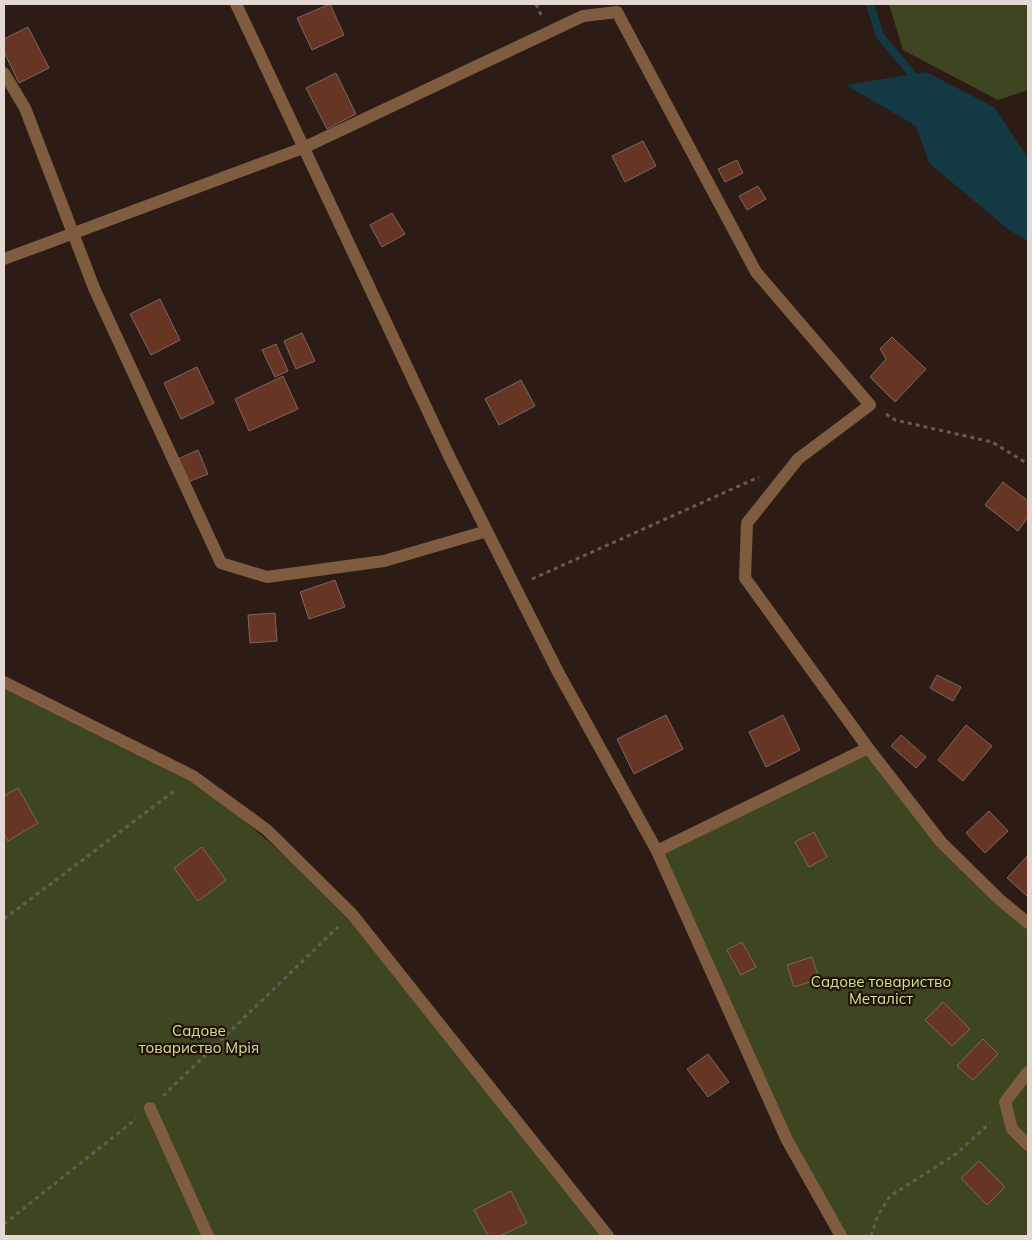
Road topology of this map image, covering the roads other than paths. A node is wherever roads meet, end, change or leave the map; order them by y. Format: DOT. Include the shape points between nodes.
graph roads {
  1 [pos="236,4"];
  2 [pos="4,73"];
  3 [pos="303,148"];
  4 [pos="73,233"];
  5 [pos="4,259"];
  6 [pos="487,531"];
  7 [pos="4,682"];
  8 [pos="868,748"];
  9 [pos="657,851"];
  10 [pos="1028,923"];
  11 [pos="1028,1072"];
  12 [pos="150,1108"];
  13 [pos="1028,1145"];
  14 [pos="208,1236"];
  15 [pos="608,1236"];
  16 [pos="841,1236"];
  1 -- 3 [label="street"];
  2 -- 4 [label="street" via="25,108"];
  3 -- 4 [label="street"];
  3 -- 6 [label="street"];
  3 -- 8 [label="street" via="583,16 618,12 756,272 870,405 798,459 746,523 745,578"];
  4 -- 5 [label="street"];
  4 -- 6 [label="street" via="94,288 221,564 267,577 384,561"];
  6 -- 9 [label="street" via="558,672"];
  7 -- 15 [label="street" via="193,776 266,830 352,914"];
  8 -- 9 [label="street"];
  8 -- 10 [label="street" via="941,842"];
  9 -- 16 [label="street" via="787,1140"];
  11 -- 13 [label="street" via="1005,1102 1012,1129"];
  12 -- 14 [label="street"];
}
